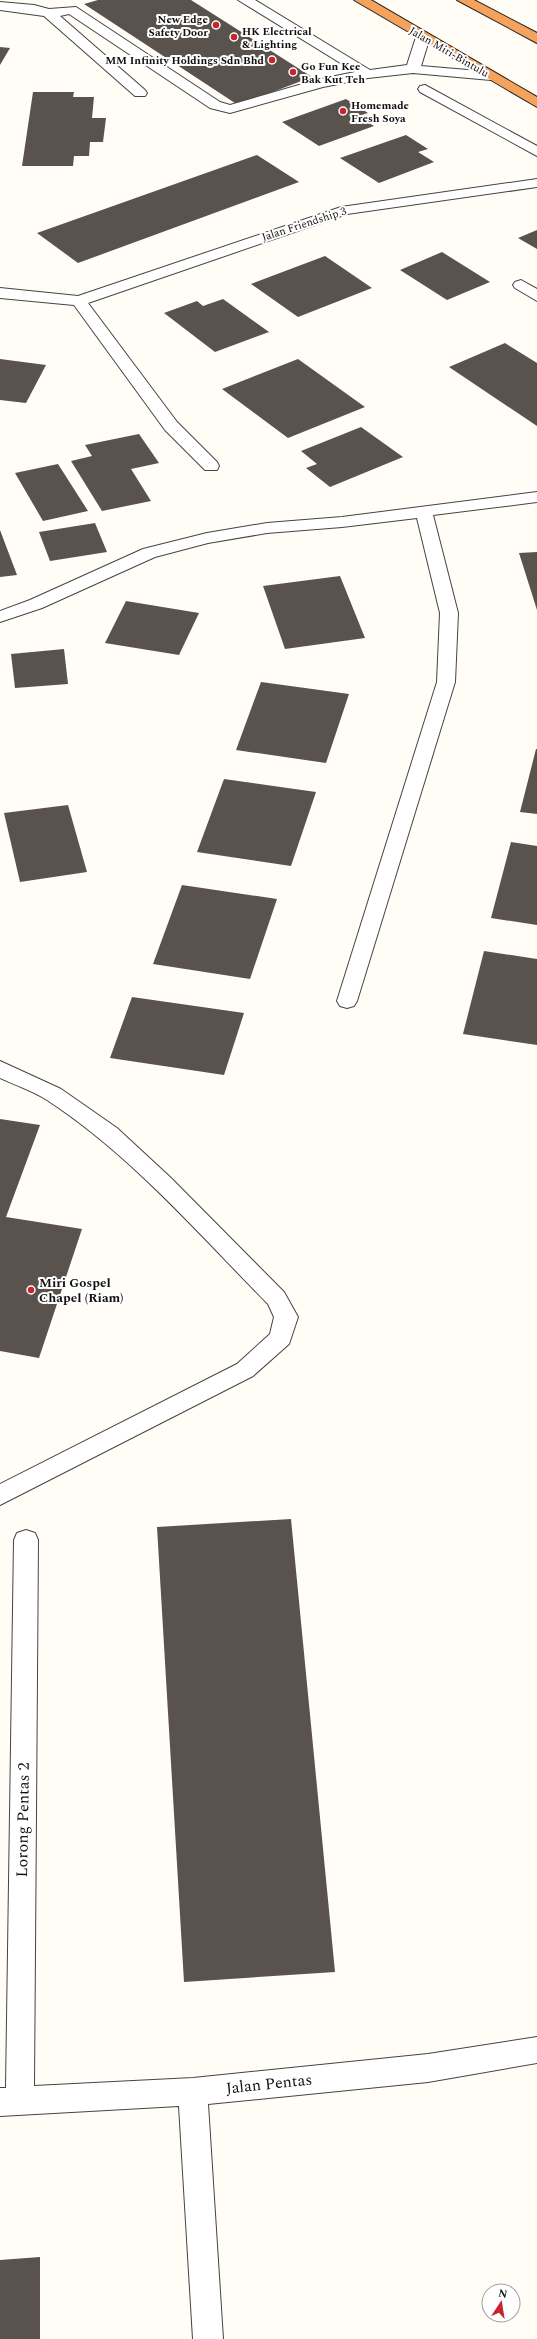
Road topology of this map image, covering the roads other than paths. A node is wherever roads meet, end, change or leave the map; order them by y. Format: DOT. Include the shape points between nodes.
graph roads {
  1 [pos="245,0"];
  2 [pos="362,0"];
  3 [pos="464,0"];
  4 [pos="73,5"];
  5 [pos="0,6"];
  6 [pos="49,13"];
  7 [pos="423,37"];
  8 [pos="537,39"];
  9 [pos="413,69"];
  10 [pos="368,74"];
  11 [pos="492,76"];
  12 [pos="424,88"];
  13 [pos="140,93"];
  14 [pos="537,103"];
  15 [pos="537,152"];
  16 [pos="537,183"];
  17 [pos="521,285"];
  18 [pos="0,293"];
  19 [pos="537,296"];
  20 [pos="79,301"];
  21 [pos="211,466"];
  22 [pos="537,497"];
  23 [pos="424,512"];
  24 [pos="0,617"];
  25 [pos="348,1001"];
  26 [pos="0,1069"];
  27 [pos="0,1495"];
  28 [pos="26,1540"];
  29 [pos="537,2050"];
  30 [pos="192,2092"];
  31 [pos="10,2101"];
  32 [pos="208,2339"];
  1 -- 10 [label="street"];
  2 -- 7 [label="highway, Jalan Miri-Bintulu"];
  3 -- 8 [label="highway"];
  4 -- 6 [label="street"];
  4 -- 10 [label="street" via="215,105 230,109 294,90"];
  5 -- 6 [label="street"];
  6 -- 13 [label="street"];
  7 -- 9 [label="street"];
  7 -- 11 [label="highway, Jalan Miri-Bintulu"];
  9 -- 10 [label="street"];
  9 -- 11 [label="street"];
  11 -- 14 [label="highway, Jalan Miri-Bintulu"];
  12 -- 15 [label="street"];
  16 -- 20 [label="street, Jalan Friendship 3" via="346,210"];
  17 -- 19 [label="street"];
  18 -- 20 [label="street, Jalan Friendship 3"];
  20 -- 21 [label="street" via="171,426"];
  22 -- 23 [label="street"];
  23 -- 24 [label="street" via="267,528 200,540 149,553 36,604"];
  23 -- 25 [label="street" via="449,613 446,682"];
  26 -- 27 [label="street" via="53,1094 109,1134 163,1184 276,1298 286,1317 281,1338 245,1370"];
  28 -- 31 [label="street, Lorong Pentas 2"];
  29 -- 30 [label="street, Jalan Pentas" via="428,2068"];
  30 -- 31 [label="street, Jalan Pentas"];
  30 -- 32 [label="street"];
}
